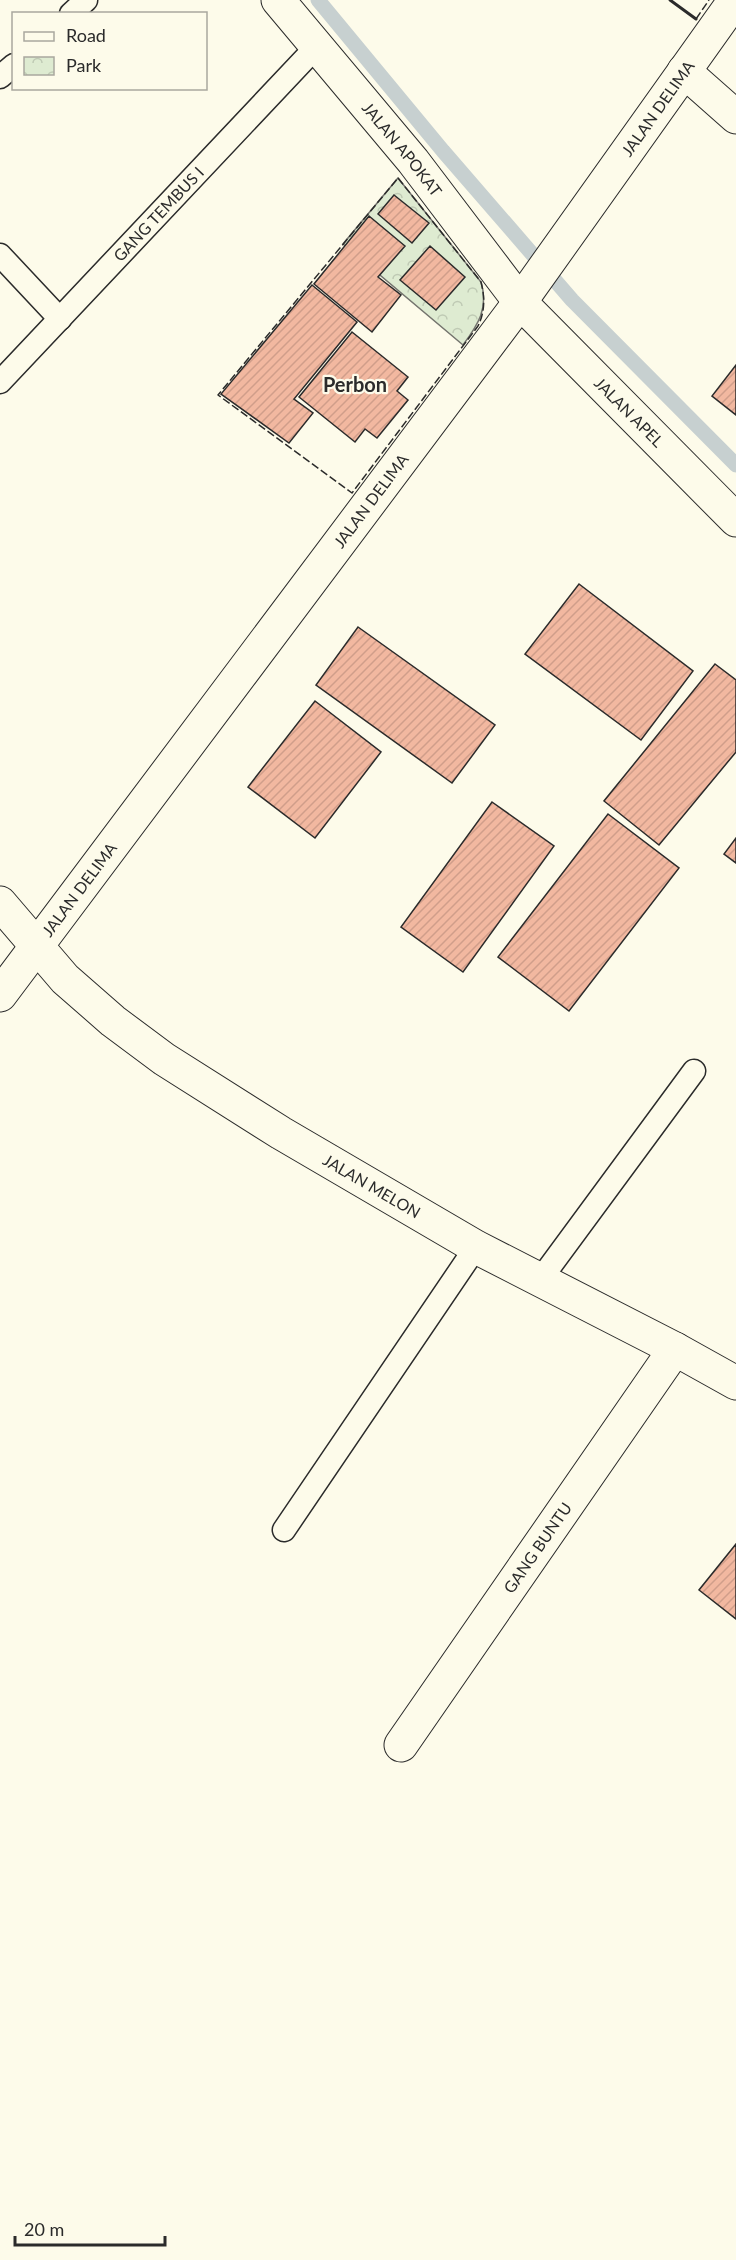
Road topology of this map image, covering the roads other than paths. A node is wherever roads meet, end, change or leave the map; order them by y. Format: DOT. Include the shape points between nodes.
graph roads {
  1 [pos="86,0"];
  2 [pos="278,0"];
  3 [pos="735,0"];
  4 [pos="73,12"];
  5 [pos="317,46"];
  6 [pos="12,67"];
  7 [pos="684,71"];
  8 [pos="0,77"];
  9 [pos="736,117"];
  10 [pos="0,255"];
  11 [pos="526,294"];
  12 [pos="60,319"];
  13 [pos="0,382"];
  14 [pos="736,520"];
  15 [pos="0,903"];
  16 [pos="36,948"];
  17 [pos="0,995"];
  18 [pos="694,1071"];
  19 [pos="476,1246"];
  20 [pos="540,1280"];
  21 [pos="675,1349"];
  22 [pos="736,1383"];
  23 [pos="284,1530"];
  24 [pos="401,1745"];
  1 -- 4 [label="lane"];
  2 -- 5 [label="street, JALAN APOKAT"];
  3 -- 7 [label="street, JALAN DELIMA"];
  5 -- 11 [label="street, JALAN APOKAT"];
  5 -- 12 [label="lane, GANG TEMBUS I"];
  6 -- 8 [label="lane"];
  7 -- 9 [label="street"];
  7 -- 11 [label="street, JALAN DELIMA"];
  10 -- 12 [label="lane"];
  11 -- 14 [label="street, JALAN APEL"];
  11 -- 16 [label="street, JALAN DELIMA"];
  12 -- 13 [label="lane, GANG TEMBUS I"];
  15 -- 16 [label="street, JALAN MELON"];
  16 -- 17 [label="street, JALAN DELIMA"];
  16 -- 19 [label="street, JALAN MELON" via="64,979 164,1059"];
  18 -- 20 [label="lane"];
  19 -- 20 [label="street, JALAN MELON"];
  19 -- 23 [label="lane"];
  20 -- 21 [label="street, JALAN MELON"];
  21 -- 22 [label="street, JALAN MELON"];
  21 -- 24 [label="street, GANG BUNTU"];
}
